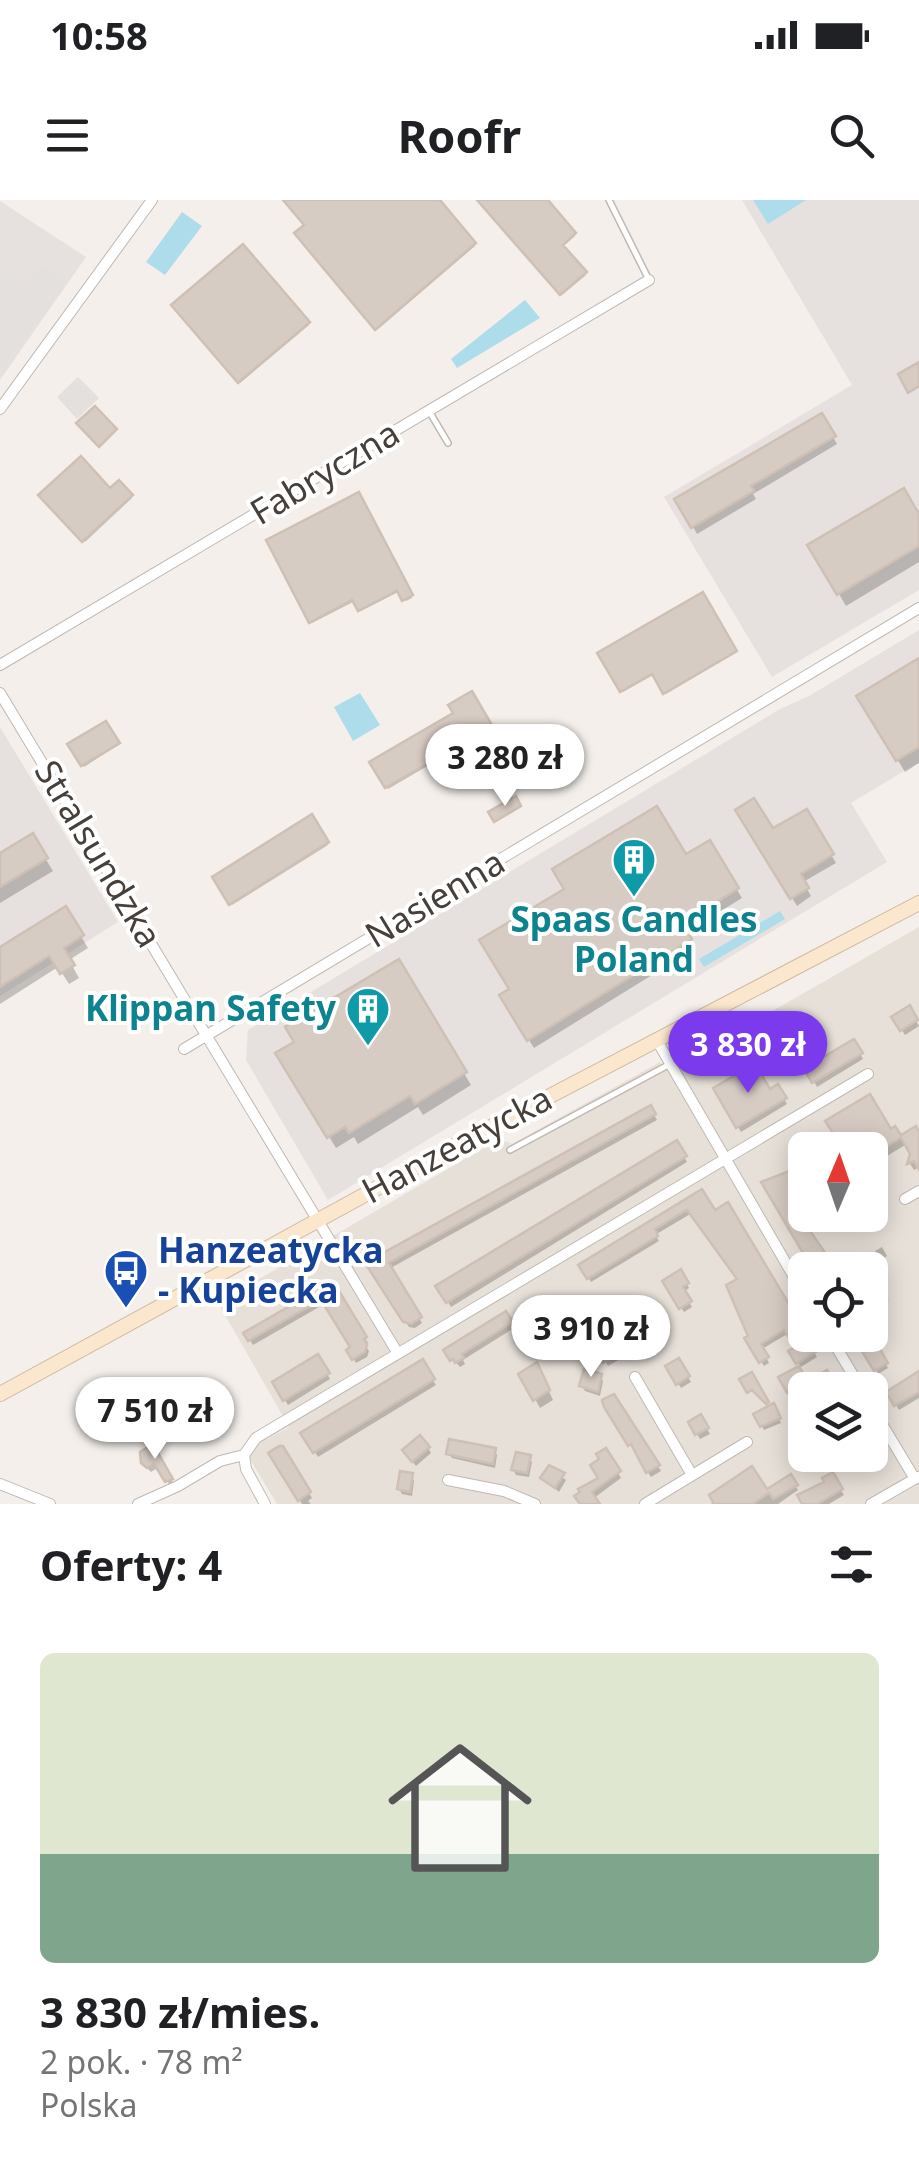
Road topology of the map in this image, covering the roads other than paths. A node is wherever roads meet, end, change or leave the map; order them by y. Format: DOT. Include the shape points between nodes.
graph roads {
  1 [pos="152,200"];
  2 [pos="608,200"];
  3 [pos="649,280"];
  4 [pos="0,409"];
  5 [pos="428,412"];
  6 [pos="448,444"];
  7 [pos="919,608"];
  8 [pos="0,665"];
  9 [pos="0,693"];
  10 [pos="919,902"];
  11 [pos="208,1035"];
  12 [pos="656,1039"];
  13 [pos="184,1049"];
  14 [pos="670,1064"];
  15 [pos="868,1074"];
  16 [pos="510,1150"];
  17 [pos="722,1158"];
  18 [pos="919,1191"];
  19 [pos="905,1199"];
  20 [pos="319,1220"];
  21 [pos="788,1268"];
  22 [pos="397,1352"];
  23 [pos="636,1377"];
  24 [pos="0,1394"];
  25 [pos="888,1432"];
  26 [pos="747,1442"];
  27 [pos="244,1455"];
  28 [pos="692,1475"];
  29 [pos="917,1478"];
  30 [pos="448,1480"];
  31 [pos="0,1484"];
  32 [pos="50,1504"];
  33 [pos="138,1504"];
  34 [pos="266,1504"];
  35 [pos="534,1504"];
  36 [pos="645,1504"];
  37 [pos="871,1504"];
  1 -- 4 [label="street"];
  2 -- 3 [label="lane"];
  3 -- 5 [label="street, Fabryczna"];
  5 -- 6 [label="lane"];
  5 -- 8 [label="street, Fabryczna"];
  7 -- 11 [label="street, Nasienna"];
  9 -- 11 [label="street, Stralsundzka"];
  10 -- 12 [label="street, Hanzeatycka"];
  11 -- 13 [label="street, Nasienna"];
  11 -- 20 [label="street, Stralsundzka"];
  12 -- 14 [label="street"];
  12 -- 20 [label="street, Hanzeatycka"];
  14 -- 16 [label="lane"];
  14 -- 17 [label="street"];
  15 -- 17 [label="street"];
  17 -- 21 [label="street"];
  17 -- 22 [label="street"];
  18 -- 19 [label="street"];
  20 -- 22 [label="street, Stralsundzka"];
  20 -- 24 [label="street, Hanzeatycka"];
  22 -- 27 [label="street" via="256,1438"];
  23 -- 28 [label="street"];
  25 -- 29 [label="street"];
  26 -- 28 [label="street"];
  27 -- 33 [label="street" via="220,1460"];
  27 -- 34 [label="street"];
  28 -- 36 [label="street"];
  29 -- 37 [label="street"];
  30 -- 35 [label="street"];
  31 -- 32 [label="street"];
}
